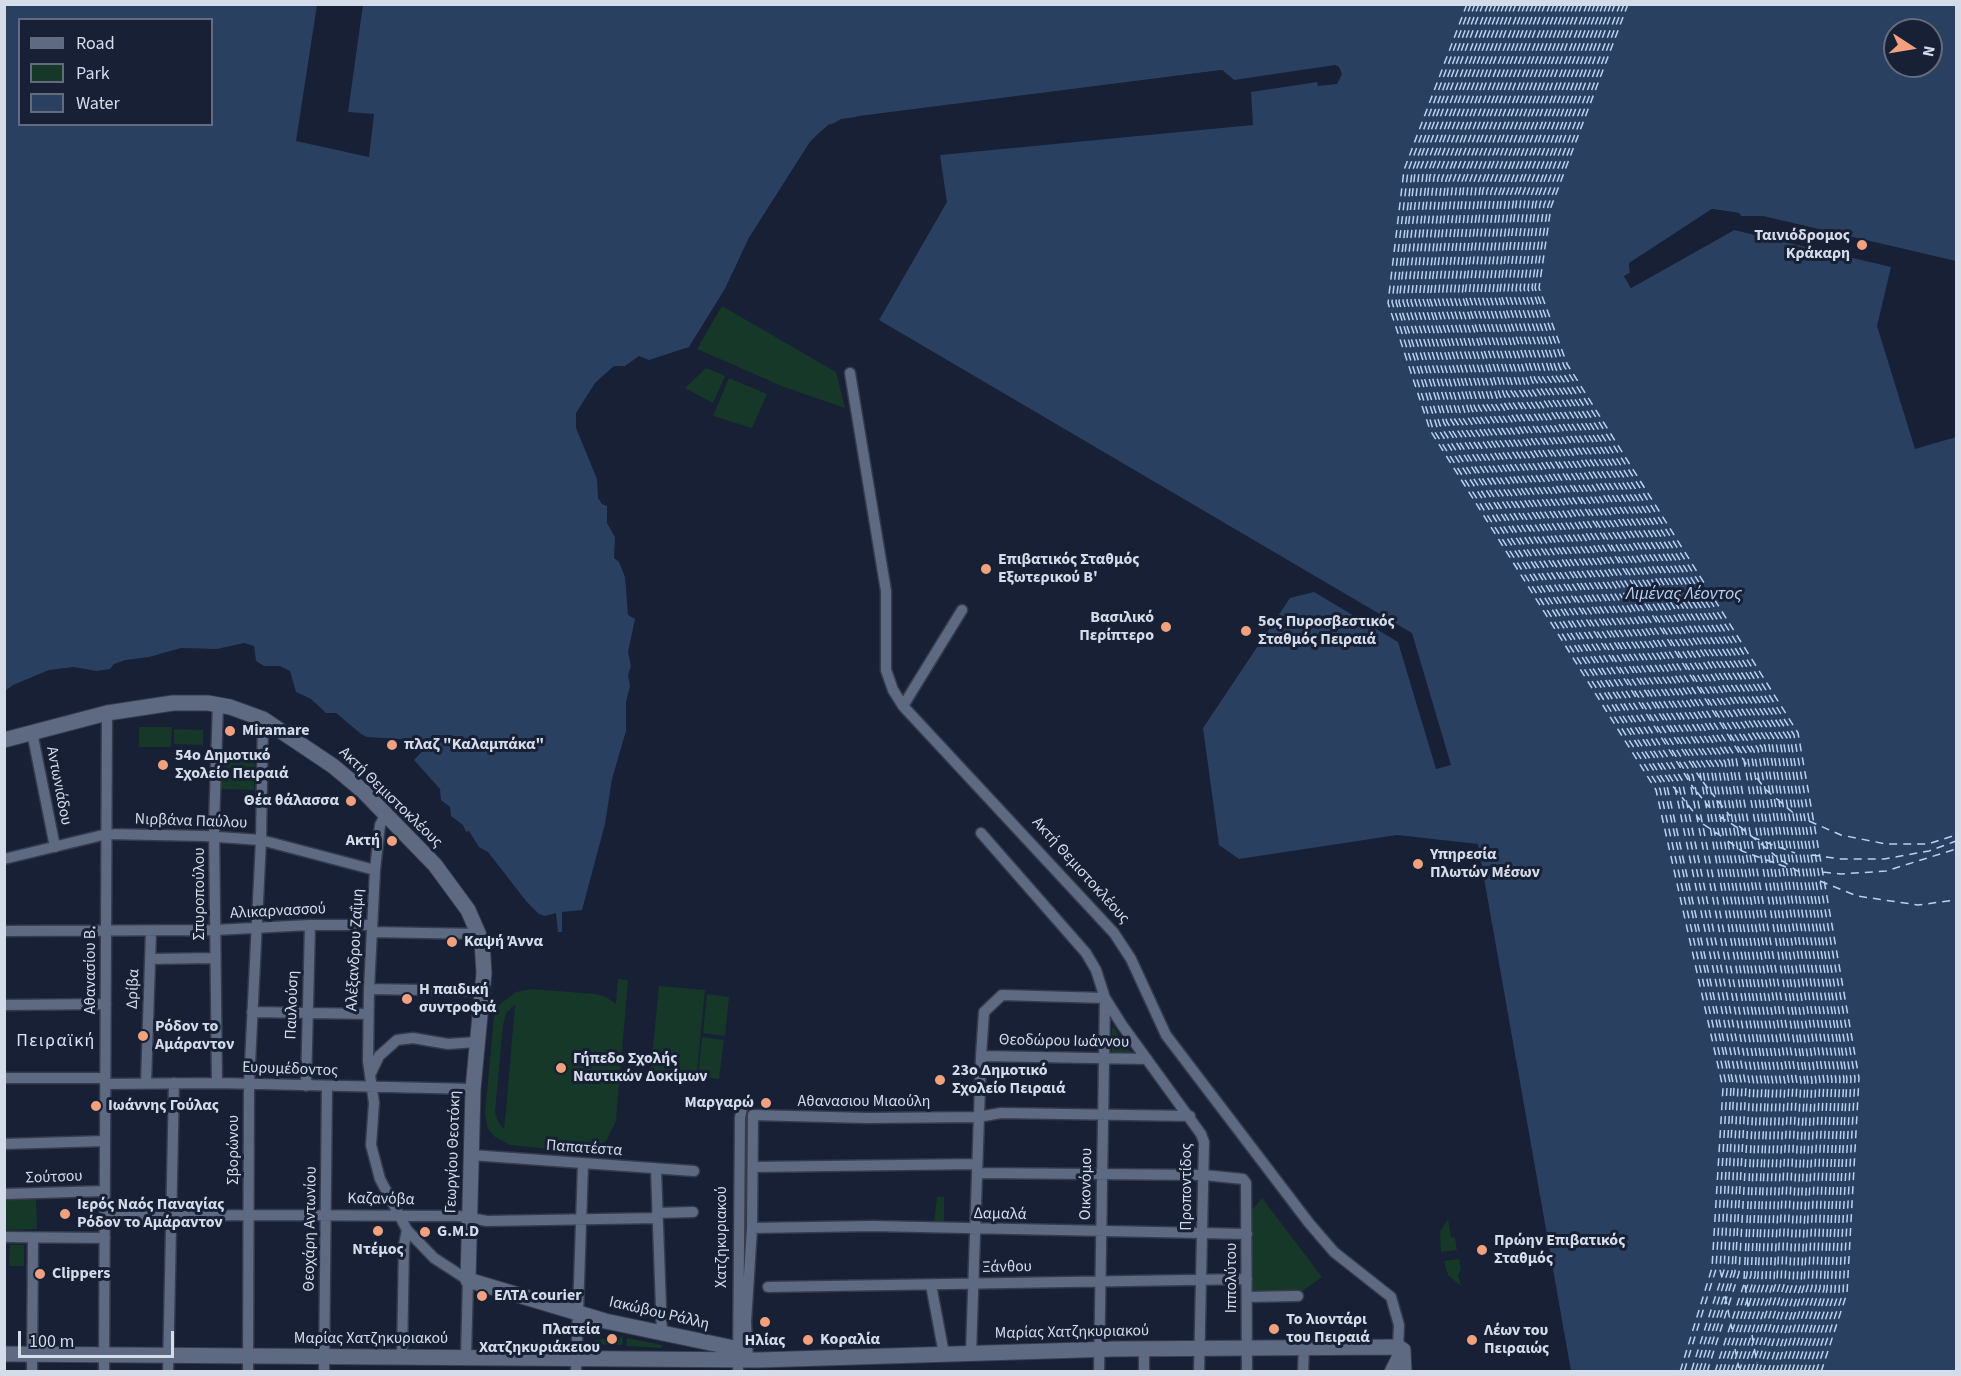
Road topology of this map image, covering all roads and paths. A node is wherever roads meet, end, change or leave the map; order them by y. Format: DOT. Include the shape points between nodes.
graph roads {
  1 [pos="850,373"];
  2 [pos="962,610"];
  3 [pos="218,704"];
  4 [pos="903,706"];
  5 [pos="107,713"];
  6 [pos="263,719"];
  7 [pos="32,732"];
  8 [pos="4,740"];
  9 [pos="386,814"];
  10 [pos="981,833"];
  11 [pos="107,834"];
  12 [pos="214,837"];
  13 [pos="261,840"];
  14 [pos="55,847"];
  15 [pos="4,859"];
  16 [pos="375,870"];
  17 [pos="310,925"];
  18 [pos="256,928"];
  19 [pos="372,928"];
  20 [pos="106,930"];
  21 [pos="215,930"];
  22 [pos="4,931"];
  23 [pos="151,931"];
  24 [pos="479,934"];
  25 [pos="150,958"];
  26 [pos="215,958"];
  27 [pos="369,989"];
  28 [pos="482,992"];
  29 [pos="1105,998"];
  30 [pos="106,1004"];
  31 [pos="4,1005"];
  32 [pos="252,1012"];
  33 [pos="308,1012"];
  34 [pos="368,1014"];
  35 [pos="477,1042"];
  36 [pos="981,1056"];
  37 [pos="1104,1058"];
  38 [pos="1148,1059"];
  39 [pos="370,1076"];
  40 [pos="4,1078"];
  41 [pos="105,1081"];
  42 [pos="146,1083"];
  43 [pos="174,1083"];
  44 [pos="217,1083"];
  45 [pos="249,1084"];
  46 [pos="306,1086"];
  47 [pos="327,1087"];
  48 [pos="373,1088"];
  49 [pos="473,1089"];
  50 [pos="1103,1114"];
  51 [pos="753,1115"];
  52 [pos="1190,1116"];
  53 [pos="978,1117"];
  54 [pos="105,1141"];
  55 [pos="4,1144"];
  56 [pos="471,1155"];
  57 [pos="583,1164"];
  58 [pos="753,1167"];
  59 [pos="977,1168"];
  60 [pos="656,1170"];
  61 [pos="694,1171"];
  62 [pos="1102,1174"];
  63 [pos="1204,1175"];
  64 [pos="105,1191"];
  65 [pos="4,1194"];
  66 [pos="693,1212"];
  67 [pos="171,1215"];
  68 [pos="248,1215"];
  69 [pos="326,1215"];
  70 [pos="398,1215"];
  71 [pos="657,1215"];
  72 [pos="105,1217"];
  73 [pos="470,1218"];
  74 [pos="582,1221"];
  75 [pos="752,1228"];
  76 [pos="407,1230"];
  77 [pos="976,1230"];
  78 [pos="1101,1232"];
  79 [pos="1202,1234"];
  80 [pos="1247,1234"];
  81 [pos="4,1238"];
  82 [pos="33,1238"];
  83 [pos="105,1238"];
  84 [pos="1247,1279"];
  85 [pos="468,1280"];
  86 [pos="1201,1280"];
  87 [pos="1100,1281"];
  88 [pos="974,1284"];
  89 [pos="931,1285"];
  90 [pos="768,1287"];
  91 [pos="1298,1296"];
  92 [pos="1247,1297"];
  93 [pos="578,1312"];
  94 [pos="662,1335"];
  95 [pos="1304,1347"];
  96 [pos="1144,1348"];
  97 [pos="1248,1348"];
  98 [pos="1099,1349"];
  99 [pos="1200,1349"];
  100 [pos="1400,1349"];
  101 [pos="971,1353"];
  102 [pos="4,1354"];
  103 [pos="944,1354"];
  104 [pos="32,1355"];
  105 [pos="104,1355"];
  106 [pos="402,1357"];
  107 [pos="742,1362"];
  108 [pos="168,1364"];
  109 [pos="248,1364"];
  110 [pos="324,1364"];
  111 [pos="466,1364"];
  112 [pos="576,1365"];
  113 [pos="641,1365"];
  114 [pos="32,1371"];
  115 [pos="104,1371"];
  116 [pos="1099,1371"];
  117 [pos="1144,1371"];
  118 [pos="1199,1371"];
  119 [pos="1247,1371"];
  120 [pos="1303,1371"];
  121 [pos="1392,1371"];
  122 [pos="1404,1371"];
  1 -- 4 [label="street, Ακτή Θεμιστοκλέους" via="886,591 886,670"];
  2 -- 4 [label="street"];
  3 -- 5 [label="street, Ακτή Θεμιστοκλέους" via="173,703"];
  3 -- 6 [label="street, Ακτή Θεμιστοκλέους"];
  3 -- 12 [label="street, Σπυροπούλου"];
  4 -- 100 [label="street, Ακτή Θεμιστοκλέους" via="1114,933 1131,959 1166,1035 1294,1204 1335,1252 1391,1297 1398,1315"];
  5 -- 7 [label="street, Ακτή Θεμιστοκλέους"];
  5 -- 11 [label="street, Αθανασίου Β."];
  6 -- 9 [label="street, Ακτή Θεμιστοκλέους" via="333,766"];
  6 -- 13 [label="street, Σβορώνου"];
  7 -- 8 [label="street, Ακτή Θεμιστοκλέους"];
  7 -- 14 [label="street, Αντωνιάδου"];
  9 -- 16 [label="street, Αλέξανδρου Ζαΐμη" via="380,825"];
  9 -- 24 [label="street, Ακτή Θεμιστοκλέους" via="435,865 468,910"];
  10 -- 29 [label="street" via="1086,953"];
  11 -- 12 [label="street, Νιρβάνα Παύλου"];
  11 -- 14 [label="street, Νιρβάνα Παύλου"];
  11 -- 20 [label="street, Αθανασίου Β."];
  12 -- 13 [label="street, Νιρβάνα Παύλου"];
  12 -- 21 [label="street, Σπυροπούλου"];
  13 -- 16 [label="street, Νιρβάνα Παύλου"];
  13 -- 18 [label="street, Σβορώνου"];
  14 -- 15 [label="street, Νιρβάνα Παύλου"];
  16 -- 19 [label="street, Αλέξανδρου Ζαΐμη"];
  17 -- 18 [label="street, Αλικαρνασσού"];
  17 -- 19 [label="street, Αλικαρνασσού"];
  17 -- 33 [label="street, Παυλούση"];
  18 -- 21 [label="street, Αλικαρνασσού"];
  18 -- 32 [label="street, Σβορώνου"];
  19 -- 24 [label="street, Αλικαρνασσού"];
  19 -- 27 [label="street, Αλέξανδρου Ζαΐμη"];
  20 -- 22 [label="street, Αλικαρνασσού"];
  20 -- 23 [label="street, Αλικαρνασσού"];
  20 -- 30 [label="street, Αθανασίου Β."];
  21 -- 23 [label="street, Αλικαρνασσού"];
  21 -- 26 [label="street, Σπυροπούλου"];
  23 -- 25 [label="street, Δρίβα"];
  24 -- 28 [label="street, Γεωργίου Θεοτόκη" via="484,953"];
  25 -- 26 [label="street"];
  25 -- 42 [label="street, Δρίβα"];
  26 -- 44 [label="street, Σπυροπούλου"];
  27 -- 28 [label="street"];
  27 -- 34 [label="street, Αλέξανδρου Ζαΐμη"];
  28 -- 35 [label="street, Γεωργίου Θεοτόκη"];
  29 -- 36 [label="street" via="1002,995 984,1012"];
  29 -- 37 [label="street, Οικονόμου"];
  29 -- 38 [label="street, Προποντίδος"];
  30 -- 31 [label="street"];
  30 -- 41 [label="street, Αθανασίου Β."];
  32 -- 33 [label="street"];
  32 -- 45 [label="street, Σβορώνου"];
  33 -- 34 [label="street"];
  33 -- 46 [label="street, Παυλούση"];
  34 -- 39 [label="street, Αλέξανδρου Ζαΐμη"];
  35 -- 39 [label="street" via="398,1040 379,1056"];
  35 -- 49 [label="street, Γεωργίου Θεοτόκη"];
  36 -- 37 [label="street, Θεοδώρου Ιωάννου"];
  36 -- 53 [label="street"];
  37 -- 38 [label="street, Θεοδώρου Ιωάννου"];
  37 -- 50 [label="street, Οικονόμου"];
  38 -- 52 [label="street, Προποντίδος"];
  39 -- 48 [label="street, Αλέξανδρου Ζαΐμη"];
  40 -- 41 [label="street, Ευρυμέδοντος"];
  41 -- 42 [label="street, Ευρυμέδοντος"];
  41 -- 54 [label="street, Αθανασίου Β."];
  42 -- 43 [label="street, Ευρυμέδοντος"];
  43 -- 44 [label="street, Ευρυμέδοντος"];
  43 -- 67 [label="street"];
  44 -- 45 [label="street, Ευρυμέδοντος"];
  45 -- 46 [label="street, Ευρυμέδοντος"];
  45 -- 68 [label="street, Σβορώνου"];
  46 -- 47 [label="street, Ευρυμέδοντος"];
  47 -- 48 [label="street, Ευρυμέδοντος"];
  47 -- 69 [label="street, Θεοχάρη Αντωνίου"];
  48 -- 49 [label="street, Ευρυμέδοντος"];
  48 -- 70 [label="street, Ιακώβου Ράλλη" via="374,1161"];
  49 -- 56 [label="street, Γεωργίου Θεοτόκη"];
  50 -- 52 [label="street, Αθανασιου Μιαούλη"];
  50 -- 53 [label="street, Αθανασιου Μιαούλη" via="994,1113"];
  50 -- 62 [label="street, Οικονόμου"];
  51 -- 53 [label="street, Αθανασιου Μιαούλη"];
  51 -- 58 [label="street, Χατζηκυριακού"];
  51 -- 107 [label="street, Χατζηκυριακού" via="743,1103"];
  52 -- 63 [label="street, Προποντίδος" via="1204,1142"];
  53 -- 59 [label="street"];
  54 -- 55 [label="street"];
  54 -- 64 [label="street, Αθανασίου Β."];
  56 -- 57 [label="street, Παπατέστα"];
  56 -- 73 [label="street, Γεωργίου Θεοτόκη"];
  57 -- 60 [label="street, Παπατέστα"];
  57 -- 74 [label="street"];
  58 -- 59 [label="street"];
  58 -- 75 [label="street, Χατζηκυριακού"];
  59 -- 62 [label="street"];
  59 -- 77 [label="street"];
  60 -- 61 [label="street, Παπατέστα"];
  60 -- 71 [label="street"];
  62 -- 63 [label="street"];
  62 -- 78 [label="street, Οικονόμου"];
  63 -- 79 [label="street, Προποντίδος"];
  63 -- 80 [label="street, Ιππολύτου" via="1238,1177 1246,1184"];
  64 -- 65 [label="street, Σούτσου"];
  64 -- 72 [label="street, Αθανασίου Β."];
  66 -- 71 [label="street, Καζανόβα"];
  67 -- 68 [label="street, Καζανόβα"];
  67 -- 72 [label="street, Καζανόβα"];
  67 -- 108 [label="street"];
  68 -- 69 [label="street, Καζανόβα"];
  68 -- 109 [label="street, Σβορώνου"];
  69 -- 70 [label="street, Καζανόβα"];
  69 -- 110 [label="street, Θεοχάρη Αντωνίου"];
  70 -- 73 [label="street, Καζανόβα"];
  70 -- 76 [label="street, Ιακώβου Ράλλη"];
  71 -- 74 [label="street, Καζανόβα"];
  71 -- 94 [label="street"];
  72 -- 83 [label="street, Αθανασίου Β."];
  73 -- 74 [label="street, Καζανόβα"];
  73 -- 85 [label="street, Γεωργίου Θεοτόκη"];
  74 -- 93 [label="street"];
  75 -- 77 [label="street, Δαμαλά" via="873,1226"];
  75 -- 107 [label="street, Χατζηκυριακού"];
  76 -- 85 [label="street, Ιακώβου Ράλλη" via="434,1258"];
  76 -- 106 [label="street"];
  77 -- 78 [label="street, Δαμαλά"];
  77 -- 88 [label="street"];
  78 -- 79 [label="street, Δαμαλά"];
  78 -- 87 [label="street, Οικονόμου"];
  79 -- 80 [label="street, Δαμαλά"];
  79 -- 86 [label="street, Προποντίδος"];
  80 -- 84 [label="street, Ιππολύτου"];
  81 -- 82 [label="street"];
  82 -- 83 [label="street"];
  82 -- 104 [label="street"];
  83 -- 105 [label="street, Αθανασίου Β."];
  84 -- 86 [label="street, Ξάνθου"];
  84 -- 92 [label="street, Ιππολύτου"];
  85 -- 93 [label="street, Ιακώβου Ράλλη"];
  85 -- 111 [label="street, Γεωργίου Θεοτόκη"];
  86 -- 87 [label="street, Ξάνθου"];
  86 -- 99 [label="street, Προποντίδος"];
  87 -- 88 [label="street, Ξάνθου"];
  87 -- 98 [label="street, Οικονόμου"];
  88 -- 89 [label="street, Ξάνθου"];
  88 -- 101 [label="street"];
  89 -- 90 [label="street, Ξάνθου"];
  89 -- 103 [label="street"];
  91 -- 92 [label="street"];
  92 -- 97 [label="street, Ιππολύτου"];
  93 -- 94 [label="street, Ιακώβου Ράλλη"];
  93 -- 112 [label="street"];
  94 -- 107 [label="street, Ιακώβου Ράλλη"];
  95 -- 97 [label="street, Μαρίας Χατζηκυριακού"];
  95 -- 100 [label="street, Μαρίας Χατζηκυριακού"];
  95 -- 120 [label="street"];
  96 -- 98 [label="street, Μαρίας Χατζηκυριακού"];
  96 -- 99 [label="street, Μαρίας Χατζηκυριακού"];
  96 -- 117 [label="street"];
  97 -- 99 [label="street, Μαρίας Χατζηκυριακού"];
  97 -- 119 [label="street, Ιππολύτου"];
  98 -- 101 [label="street, Μαρίας Χατζηκυριακού"];
  98 -- 116 [label="street, Οικονόμου"];
  99 -- 118 [label="street, Προποντίδος"];
  100 -- 121 [label="street"];
  100 -- 122 [label="street"];
  101 -- 103 [label="street, Μαρίας Χατζηκυριακού"];
  102 -- 104 [label="street, Μαρίας Χατζηκυριακού"];
  103 -- 107 [label="street, Μαρίας Χατζηκυριακού"];
  104 -- 105 [label="street, Μαρίας Χατζηκυριακού"];
  104 -- 114 [label="street"];
  105 -- 108 [label="street, Μαρίας Χατζηκυριακού"];
  105 -- 115 [label="street, Αθανασίου Β."];
  106 -- 110 [label="street, Μαρίας Χατζηκυριακού"];
  106 -- 111 [label="street, Μαρίας Χατζηκυριακού"];
  107 -- 113 [label="street, Μαρίας Χατζηκυριακού"];
  108 -- 109 [label="street, Μαρίας Χατζηκυριακού"];
  109 -- 110 [label="street, Μαρίας Χατζηκυριακού"];
  111 -- 112 [label="street, Μαρίας Χατζηκυριακού"];
  112 -- 113 [label="street, Μαρίας Χατζηκυριακού"];
}
